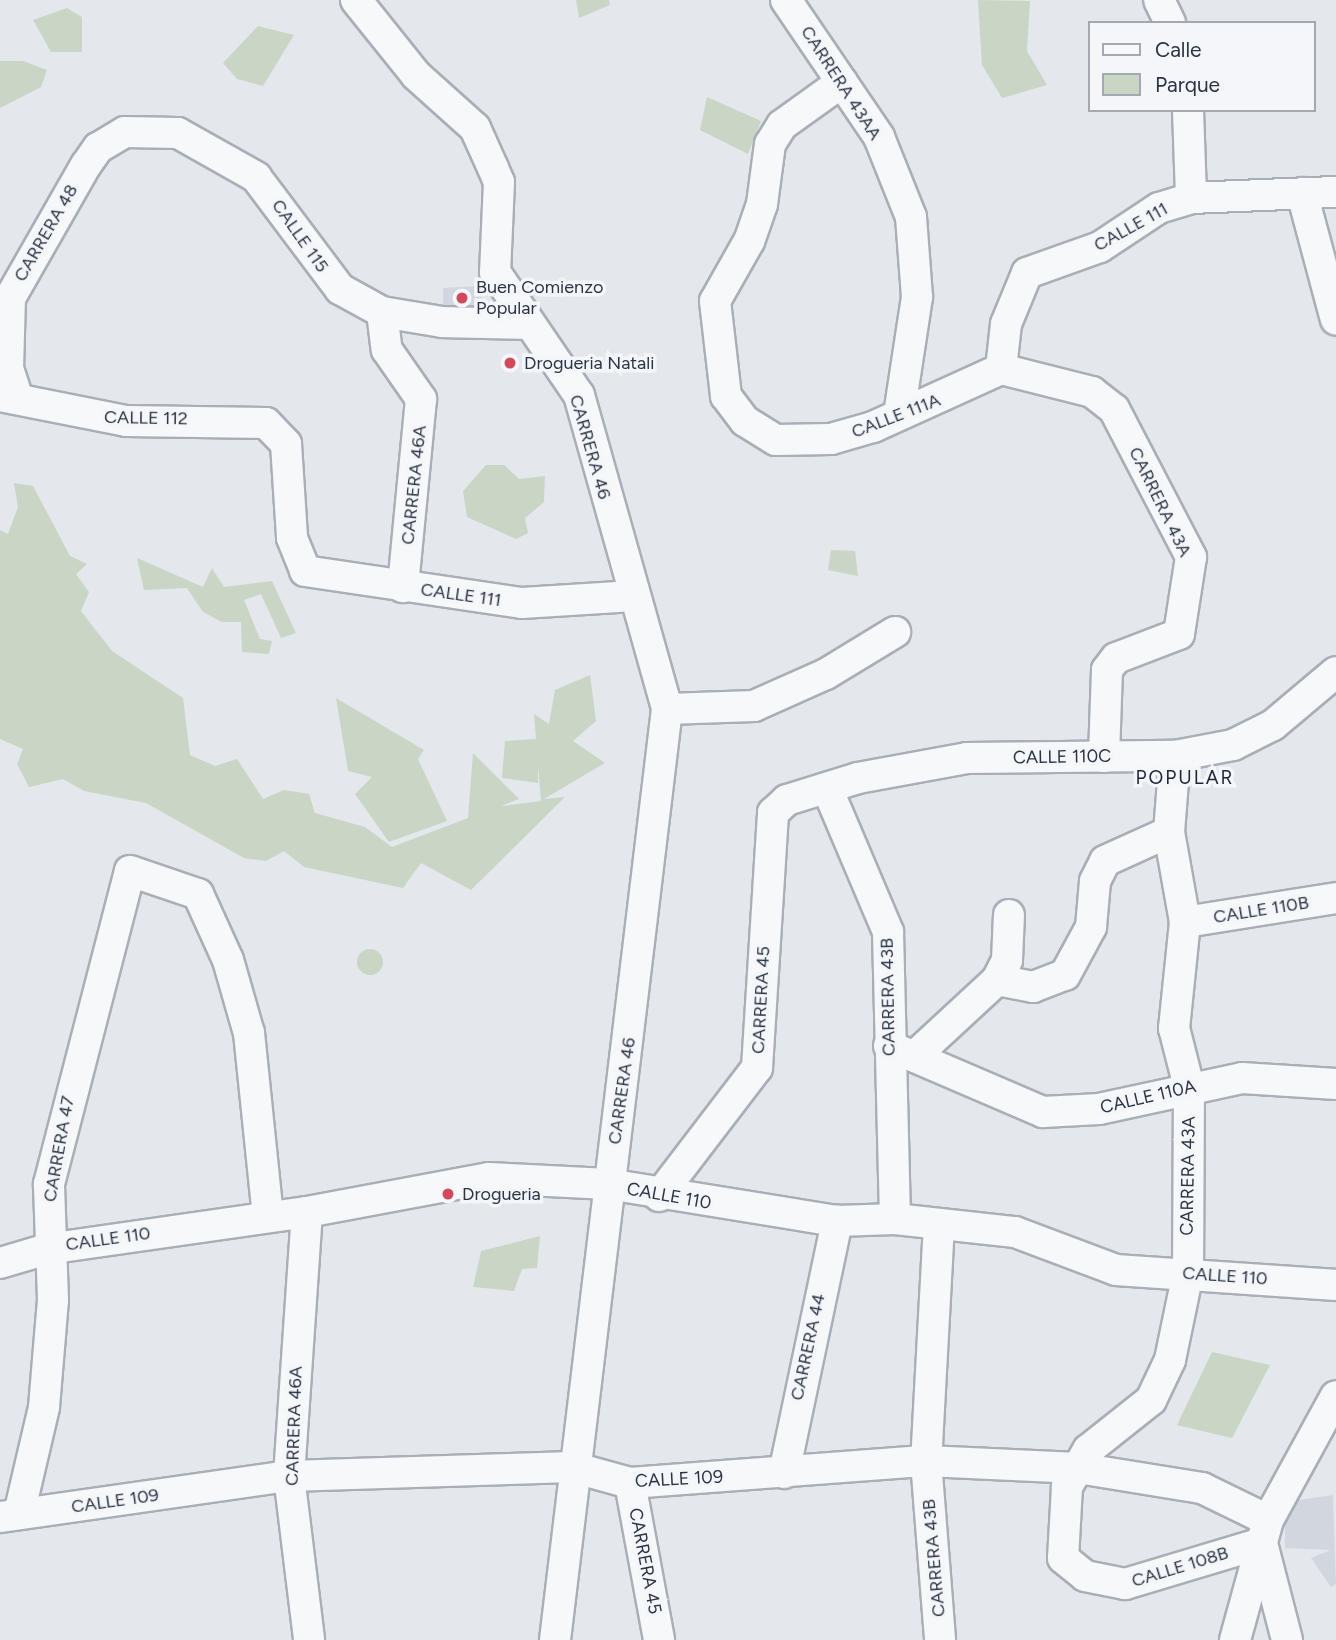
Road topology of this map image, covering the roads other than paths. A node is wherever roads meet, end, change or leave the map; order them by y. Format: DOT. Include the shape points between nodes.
graph roads {
  1 [pos="356,0"];
  2 [pos="786,0"];
  3 [pos="1159,0"];
  4 [pos="1169,21"];
  5 [pos="842,82"];
  6 [pos="1188,112"];
  7 [pos="125,132"];
  8 [pos="1336,191"];
  9 [pos="1302,193"];
  10 [pos="1191,198"];
  11 [pos="382,312"];
  12 [pos="1336,320"];
  13 [pos="527,324"];
  14 [pos="1001,369"];
  15 [pos="8,396"];
  16 [pos="899,415"];
  17 [pos="295,558"];
  18 [pos="403,587"];
  19 [pos="634,596"];
  20 [pos="895,632"];
  21 [pos="1336,673"];
  22 [pos="667,709"];
  23 [pos="1175,756"];
  24 [pos="1104,757"];
  25 [pos="827,788"];
  26 [pos="773,813"];
  27 [pos="1169,832"];
  28 [pos="1336,898"];
  29 [pos="1009,915"];
  30 [pos="1185,922"];
  31 [pos="997,980"];
  32 [pos="903,1050"];
  33 [pos="1336,1084"];
  34 [pos="1189,1087"];
  35 [pos="608,1185"];
  36 [pos="659,1196"];
  37 [pos="307,1212"];
  38 [pos="268,1216"];
  39 [pos="895,1219"];
  40 [pos="837,1222"];
  41 [pos="939,1223"];
  42 [pos="47,1248"];
  43 [pos="0,1263"];
  44 [pos="1188,1273"];
  45 [pos="1336,1285"];
  46 [pos="1336,1396"];
  47 [pos="926,1461"];
  48 [pos="572,1467"];
  49 [pos="1077,1468"];
  50 [pos="784,1474"];
  51 [pos="289,1476"];
  52 [pos="630,1483"];
  53 [pos="9,1516"];
  54 [pos="1265,1532"];
  55 [pos="1063,1558"];
  56 [pos="309,1640"];
  57 [pos="555,1640"];
  58 [pos="659,1640"];
  59 [pos="940,1640"];
  60 [pos="1235,1640"];
  61 [pos="1287,1640"];
  1 -- 13 [label="street, CARRERA 46" via="415,75 475,128 499,182 495,272"];
  2 -- 5 [label="street, CARRERA 43AA"];
  3 -- 4 [label="street"];
  5 -- 16 [label="street, CARRERA 43AA" via="879,137 911,217 917,296"];
  5 -- 16 [label="street, CALLE 111A" via="782,125 770,144 754,229 715,301 726,396 745,421 776,440 831,439"];
  6 -- 10 [label="street"];
  7 -- 11 [label="street, CALLE 115" via="178,133 256,177 332,281"];
  7 -- 15 [label="street, CARRERA 48" via="97,148 10,298"];
  8 -- 9 [label="street, CALLE 111"];
  9 -- 10 [label="street, CALLE 111"];
  9 -- 12 [label="street"];
  10 -- 14 [label="street, CALLE 111" via="1159,208 1100,247 1027,272 1006,324"];
  11 -- 13 [label="street, CALLE 115" via="442,322"];
  11 -- 18 [label="street, CARRERA 46A" via="387,350 421,399"];
  13 -- 19 [label="street, CARRERA 46" via="579,394"];
  14 -- 16 [label="street, CALLE 111A"];
  14 -- 24 [label="street, CARRERA 43A" via="1092,392 1114,409 1191,557 1179,634 1116,658 1107,670"];
  15 -- 17 [label="street, CALLE 112" via="61,413 126,421 266,423 286,444"];
  17 -- 18 [label="street, CALLE 111" via="305,570"];
  18 -- 19 [label="street, CALLE 111" via="522,603"];
  19 -- 22 [label="street, CARRERA 46"];
  20 -- 22 [label="street" via="826,674 754,706"];
  21 -- 23 [label="street, CALLE 110C" via="1273,725 1233,745"];
  22 -- 35 [label="street, CARRERA 46"];
  23 -- 24 [label="street, CALLE 110C"];
  23 -- 27 [label="street, CARRERA 43A"];
  24 -- 25 [label="street, CALLE 110C" via="967,758"];
  25 -- 26 [label="street, CALLE 110C" via="787,800"];
  25 -- 32 [label="street, CARRERA 43B" via="888,932"];
  26 -- 36 [label="street, CARRERA 45" via="757,1068"];
  27 -- 30 [label="street, CARRERA 43A"];
  27 -- 31 [label="street" via="1105,861 1095,881 1091,927 1065,975 1033,988"];
  28 -- 30 [label="street, CALLE 110B"];
  29 -- 31 [label="street" via="1007,960"];
  30 -- 34 [label="street, CARRERA 43A" via="1174,1028"];
  31 -- 32 [label="street"];
  32 -- 34 [label="street, CALLE 110A" via="1043,1112 1099,1110"];
  32 -- 39 [label="street, CARRERA 43B"];
  33 -- 34 [label="street, CALLE 110A" via="1242,1078"];
  34 -- 44 [label="street, CARRERA 43A"];
  35 -- 36 [label="street, CALLE 110"];
  35 -- 37 [label="street, CALLE 110" via="489,1178"];
  35 -- 48 [label="street, CARRERA 46"];
  36 -- 40 [label="street, CALLE 110"];
  37 -- 38 [label="street, CALLE 110"];
  37 -- 51 [label="street, CARRERA 46A"];
  38 -- 42 [label="street, CALLE 110"];
  38 -- 42 [label="street, CARRERA 47" via="249,1033 228,960 198,894 130,871 49,1184"];
  39 -- 40 [label="street, CALLE 110"];
  39 -- 41 [label="street, CALLE 110"];
  40 -- 50 [label="street, CARRERA 44"];
  41 -- 44 [label="street, CALLE 110" via="1015,1232 1116,1270"];
  41 -- 47 [label="street, CARRERA 43B"];
  42 -- 43 [label="street, CALLE 110"];
  42 -- 53 [label="street, CARRERA 47" via="53,1300 44,1406"];
  44 -- 45 [label="street, CALLE 110"];
  44 -- 49 [label="street, CARRERA 43A" via="1170,1360 1151,1401 1088,1450"];
  46 -- 54 [label="street"];
  47 -- 49 [label="street, CALLE 109"];
  47 -- 50 [label="street, CALLE 109"];
  47 -- 59 [label="street, CARRERA 43B"];
  48 -- 51 [label="street, CALLE 109"];
  48 -- 52 [label="street, CALLE 109"];
  48 -- 57 [label="street, CARRERA 46"];
  49 -- 54 [label="street, CALLE 109" via="1202,1488"];
  49 -- 55 [label="street, CARRERA 43A" via="1060,1521"];
  50 -- 52 [label="street, CALLE 109"];
  51 -- 53 [label="street, CALLE 109"];
  51 -- 56 [label="street, CARRERA 46A"];
  52 -- 58 [label="street, CARRERA 45"];
  54 -- 55 [label="street, CALLE 108B" via="1125,1584 1085,1576"];
  54 -- 60 [label="street"];
  54 -- 61 [label="street"];
}
